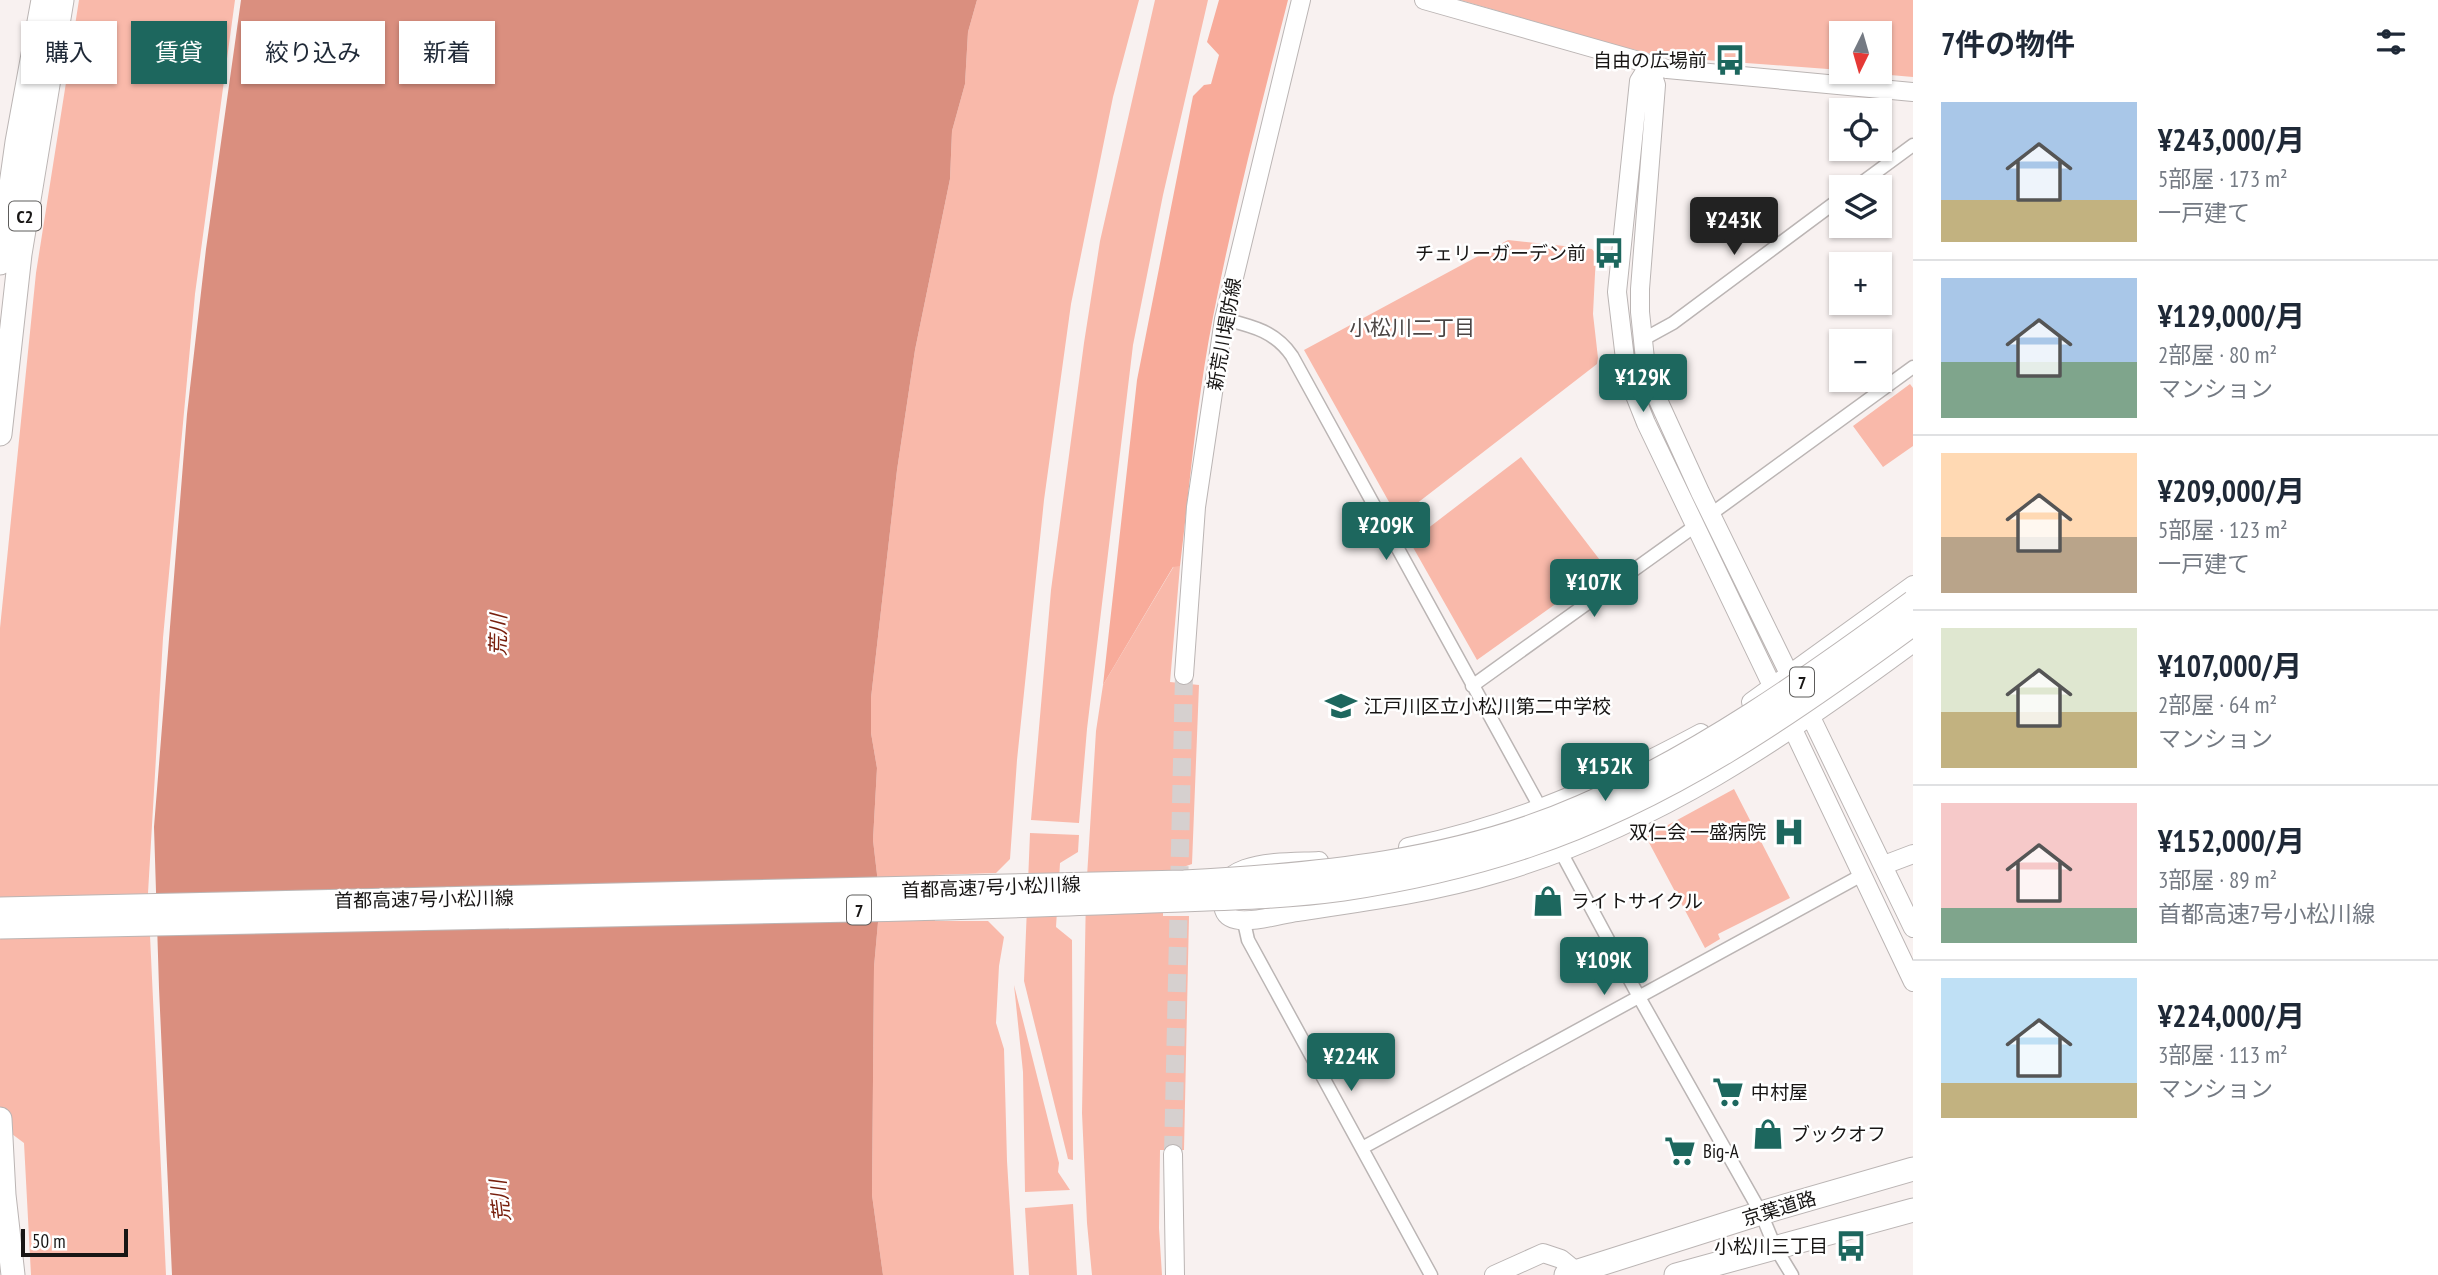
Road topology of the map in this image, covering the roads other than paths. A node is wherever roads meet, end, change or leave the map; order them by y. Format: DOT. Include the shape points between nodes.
graph roads {
  1 [pos="43,0"];
  2 [pos="62,0"];
  3 [pos="1301,0"];
  4 [pos="1424,0"];
  5 [pos="1649,65"];
  6 [pos="1913,92"];
  7 [pos="1913,145"];
  8 [pos="1872,175"];
  9 [pos="1829,207"];
  10 [pos="0,263"];
  11 [pos="1224,319"];
  12 [pos="1642,340"];
  13 [pos="1913,368"];
  14 [pos="0,434"];
  15 [pos="1710,514"];
  16 [pos="1695,526"];
  17 [pos="1913,585"];
  18 [pos="1913,602"];
  19 [pos="1913,624"];
  20 [pos="1913,643"];
  21 [pos="1184,675"];
  22 [pos="1789,676"];
  23 [pos="1472,686"];
  24 [pos="1772,687"];
  25 [pos="1811,718"];
  26 [pos="1793,729"];
  27 [pos="1541,809"];
  28 [pos="1561,852"];
  29 [pos="1913,855"];
  30 [pos="1884,865"];
  31 [pos="1862,875"];
  32 [pos="0,909"];
  33 [pos="1244,922"];
  34 [pos="0,927"];
  35 [pos="1913,928"];
  36 [pos="1913,982"];
  37 [pos="1639,997"];
  38 [pos="0,1119"];
  39 [pos="1362,1148"];
  40 [pos="1173,1154"];
  41 [pos="1913,1169"];
  42 [pos="1913,1210"];
  43 [pos="1761,1213"];
  44 [pos="1775,1247"];
  45 [pos="1572,1273"];
  46 [pos="13,1275"];
  47 [pos="1175,1275"];
  48 [pos="1431,1275"];
  49 [pos="1494,1275"];
  50 [pos="1675,1275"];
  51 [pos="1792,1275"];
  1 -- 10 [label="highway, C2"];
  2 -- 14 [label="highway, C2" via="20,254"];
  3 -- 11 [label="street, 新荒川堤防線"];
  4 -- 5 [label="street"];
  5 -- 6 [label="street"];
  5 -- 12 [label="street" via="1656,85 1640,289"];
  5 -- 16 [label="street" via="1639,81 1617,292 1632,388"];
  7 -- 8 [label="street"];
  9 -- 12 [label="street" via="1673,323"];
  11 -- 21 [label="street, 新荒川堤防線" via="1196,507"];
  11 -- 23 [label="street" via="1271,334 1292,356"];
  12 -- 15 [label="street" via="1658,400"];
  13 -- 15 [label="street"];
  15 -- 22 [label="street"];
  16 -- 23 [label="street"];
  16 -- 24 [label="street"];
  17 -- 22 [label="street"];
  18 -- 32 [label="highway, 首都高速7号小松川線 / 7, bridge" via="1778,698 1639,780 1523,829 1400,861 1184,881"];
  19 -- 34 [label="highway, 首都高速7号小松川線 / 7, bridge" via="1747,741 1646,798 1522,848 1402,879 1341,889 1251,897 913,909"];
  20 -- 25 [label="street"];
  22 -- 24 [label="street"];
  22 -- 25 [label="street"];
  23 -- 27 [label="street"];
  24 -- 26 [label="street"];
  24 -- 27 [label="street" via="1707,730 1643,764"];
  25 -- 26 [label="street"];
  25 -- 30 [label="street"];
  26 -- 28 [label="street" via="1693,792"];
  26 -- 31 [label="street"];
  27 -- 33 [label="street" via="1465,834 1398,849 1243,868 1228,877 1222,896 1228,916"];
  28 -- 33 [label="street" via="1422,892"];
  28 -- 37 [label="street"];
  29 -- 30 [label="street"];
  30 -- 35 [label="street"];
  31 -- 36 [label="street"];
  31 -- 37 [label="street"];
  33 -- 39 [label="street" via="1248,940"];
  37 -- 39 [label="street"];
  37 -- 43 [label="street"];
  38 -- 46 [label="highway"];
  39 -- 48 [label="street"];
  40 -- 47 [label="street"];
  41 -- 43 [label="highway, 京葉道路"];
  42 -- 44 [label="highway, 京葉道路"];
  43 -- 44 [label="street"];
  43 -- 45 [label="highway, 京葉道路"];
  44 -- 50 [label="highway, 京葉道路"];
  44 -- 51 [label="street"];
  45 -- 49 [label="street" via="1561,1259 1543,1253"];
}
